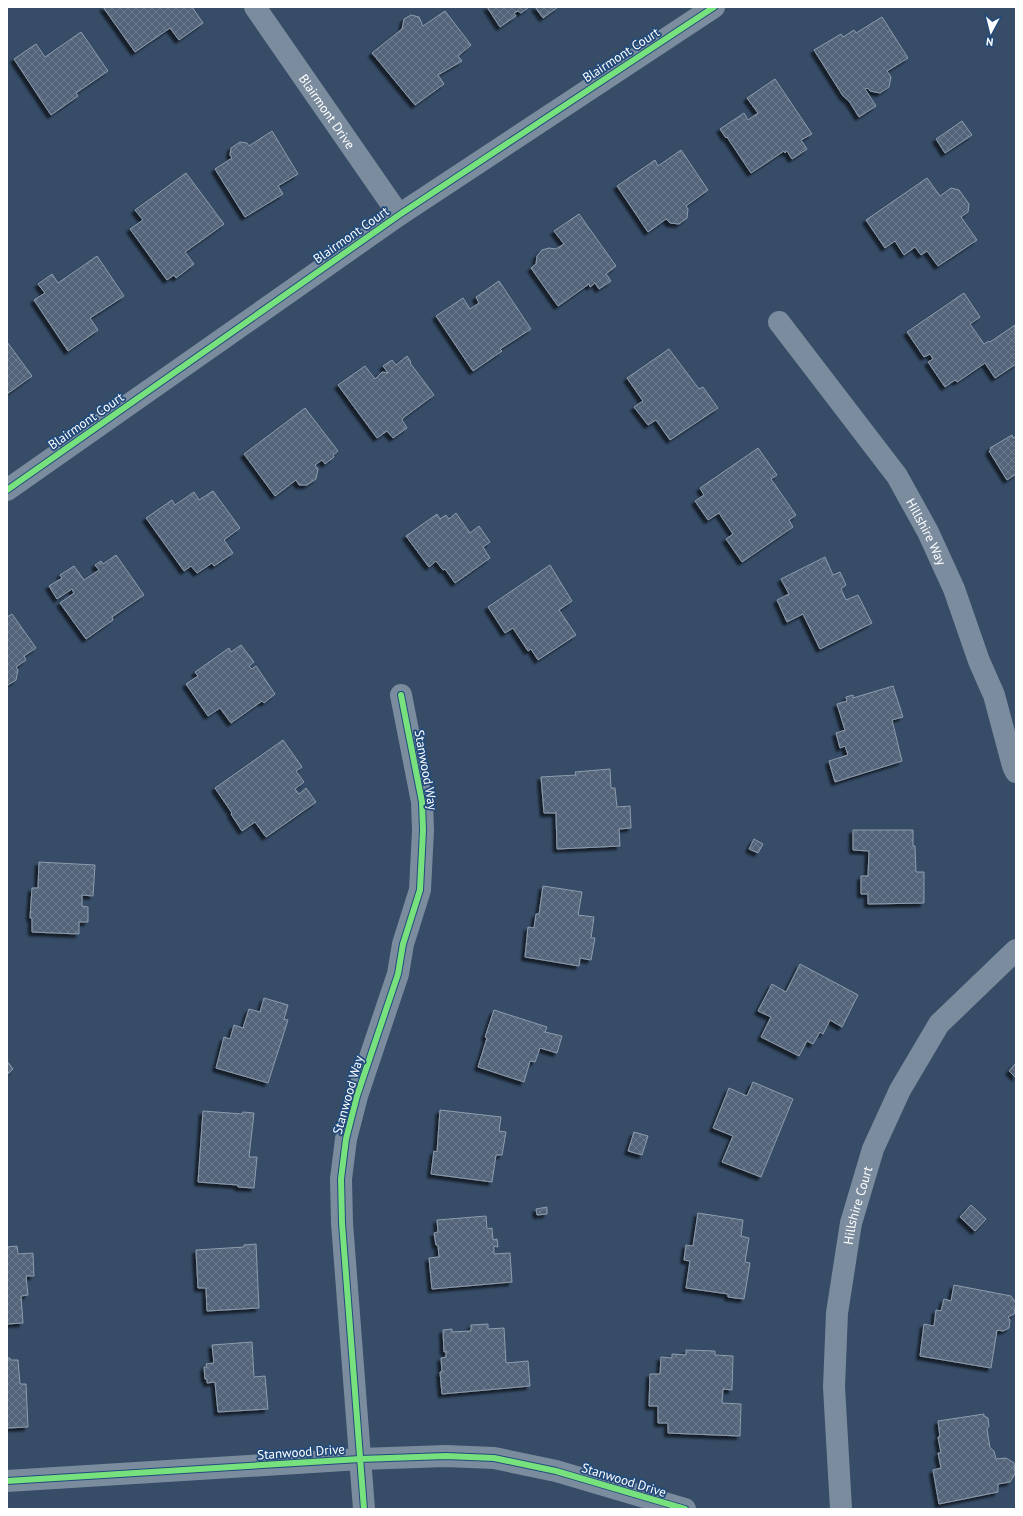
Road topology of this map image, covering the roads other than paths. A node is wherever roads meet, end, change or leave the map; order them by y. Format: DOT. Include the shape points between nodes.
graph roads {
  1 [pos="255,7"];
  2 [pos="714,7"];
  3 [pos="399,215"];
  4 [pos="779,322"];
  5 [pos="7,490"];
  6 [pos="401,695"];
  7 [pos="1016,772"];
  8 [pos="1016,950"];
  9 [pos="360,1459"];
  10 [pos="7,1481"];
  11 [pos="364,1509"];
  12 [pos="685,1509"];
  13 [pos="841,1509"];
  1 -- 3 [label="street, Blairmont Drive"];
  2 -- 3 [label="street, Blairmont Court"];
  3 -- 5 [label="street, Blairmont Court"];
  4 -- 7 [label="street, Hillshire Way" via="897,476 928,532 954,589 979,661 994,695"];
  6 -- 9 [label="street, Stanwood Way" via="422,802 420,890 403,944 398,974 356,1096 346,1138 341,1179"];
  8 -- 13 [label="street, Hillshire Court" via="939,1024 900,1090 873,1149 852,1223 837,1313 834,1387"];
  9 -- 10 [label="street, Stanwood Drive"];
  9 -- 11 [label="street, Stanwood Way"];
  9 -- 12 [label="street, Stanwood Drive" via="446,1456 494,1458 556,1471"];
}
